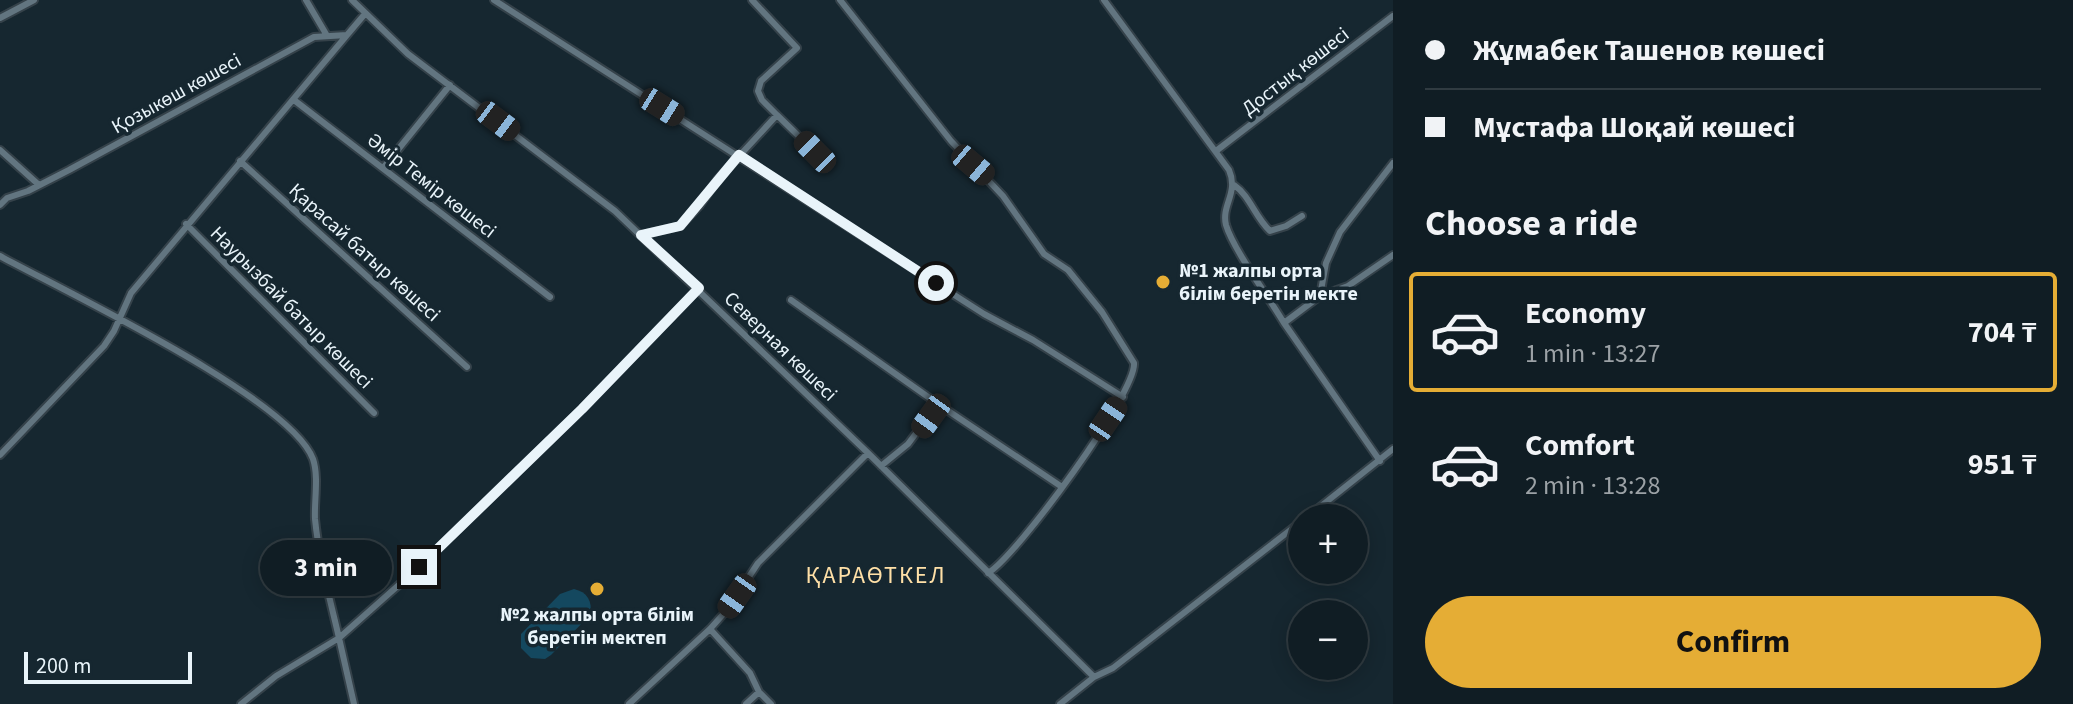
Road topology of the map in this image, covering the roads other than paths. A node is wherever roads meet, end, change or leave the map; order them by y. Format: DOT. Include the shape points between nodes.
graph roads {
  1 [pos="34,0"];
  2 [pos="306,0"];
  3 [pos="352,0"];
  4 [pos="494,0"];
  5 [pos="752,0"];
  6 [pos="840,0"];
  7 [pos="1104,0"];
  8 [pos="364,15"];
  9 [pos="1393,16"];
  10 [pos="0,18"];
  11 [pos="326,34"];
  12 [pos="347,35"];
  13 [pos="450,85"];
  14 [pos="294,100"];
  15 [pos="777,115"];
  16 [pos="0,150"];
  17 [pos="1216,151"];
  18 [pos="815,152"];
  19 [pos="739,155"];
  20 [pos="240,161"];
  21 [pos="1393,163"];
  22 [pos="384,167"];
  23 [pos="39,185"];
  24 [pos="1234,185"];
  25 [pos="0,205"];
  26 [pos="1302,216"];
  27 [pos="186,224"];
  28 [pos="641,235"];
  29 [pos="1393,255"];
  30 [pos="0,256"];
  31 [pos="699,288"];
  32 [pos="1320,296"];
  33 [pos="550,297"];
  34 [pos="791,300"];
  35 [pos="118,319"];
  36 [pos="1284,323"];
  37 [pos="467,367"];
  38 [pos="1123,397"];
  39 [pos="938,404"];
  40 [pos="374,413"];
  41 [pos="1393,449"];
  42 [pos="868,453"];
  43 [pos="0,455"];
  44 [pos="1380,461"];
  45 [pos="881,466"];
  46 [pos="1062,487"];
  47 [pos="1325,504"];
  48 [pos="1288,532"];
  49 [pos="988,573"];
  50 [pos="710,629"];
  51 [pos="339,638"];
  52 [pos="1094,677"];
  53 [pos="759,692"];
  54 [pos="241,704"];
  55 [pos="354,704"];
  56 [pos="629,704"];
  57 [pos="746,704"];
  58 [pos="771,704"];
  59 [pos="1060,704"];
  1 -- 10 [label="street"];
  2 -- 11 [label="street"];
  3 -- 8 [label="street, Северная көшесі"];
  4 -- 19 [label="street"];
  5 -- 15 [label="street" via="797,48 761,81 758,91"];
  6 -- 38 [label="street" via="951,141 1003,196 1044,254 1068,270 1102,312 1134,363"];
  7 -- 17 [label="street"];
  8 -- 12 [label="street"];
  8 -- 13 [label="street, Северная көшесі"];
  9 -- 17 [label="street, Достық көшесі"];
  11 -- 12 [label="street, Қозыкөш көшесі"];
  11 -- 23 [label="street, Қозыкөш көшесі"];
  12 -- 14 [label="street"];
  13 -- 22 [label="street"];
  13 -- 28 [label="street, Северная көшесі"];
  14 -- 20 [label="street"];
  14 -- 22 [label="street, Әмір Темір көшесі"];
  15 -- 18 [label="street"];
  15 -- 19 [label="street"];
  16 -- 23 [label="street"];
  17 -- 24 [label="street"];
  19 -- 28 [label="street" via="680,226"];
  19 -- 38 [label="street"];
  20 -- 27 [label="street"];
  20 -- 37 [label="street, Қарасай батыр көшесі"];
  21 -- 32 [label="street" via="1340,232 1326,263"];
  22 -- 33 [label="street, Әмір Темір көшесі"];
  23 -- 25 [label="street, Қозыкөш көшесі"];
  24 -- 26 [label="street" via="1270,231"];
  24 -- 36 [label="street" via="1224,213 1229,233"];
  27 -- 35 [label="street" via="131,293"];
  27 -- 40 [label="street, Наурызбай батыр көшесі"];
  28 -- 31 [label="street, Северная көшесі"];
  29 -- 32 [label="street" via="1348,286"];
  30 -- 35 [label="street"];
  31 -- 42 [label="street, Северная көшесі"];
  31 -- 51 [label="street" via="582,409"];
  32 -- 36 [label="street"];
  34 -- 39 [label="street"];
  35 -- 43 [label="street" via="104,346"];
  35 -- 51 [label="street" via="264,407 309,452 315,463 322,563"];
  36 -- 44 [label="street"];
  38 -- 46 [label="street"];
  39 -- 45 [label="street" via="914,437"];
  39 -- 46 [label="street"];
  41 -- 44 [label="street"];
  42 -- 45 [label="street, Северная көшесі"];
  42 -- 50 [label="street" via="758,563"];
  44 -- 47 [label="street"];
  45 -- 49 [label="street, Северная көшесі"];
  46 -- 49 [label="street" via="1015,549"];
  48 -- 52 [label="street" via="1113,668"];
  49 -- 52 [label="street, Северная көшесі"];
  50 -- 53 [label="street" via="750,673"];
  50 -- 56 [label="street"];
  51 -- 54 [label="street"];
  51 -- 55 [label="street"];
  52 -- 59 [label="street"];
  53 -- 57 [label="street"];
  53 -- 58 [label="street"];
}
